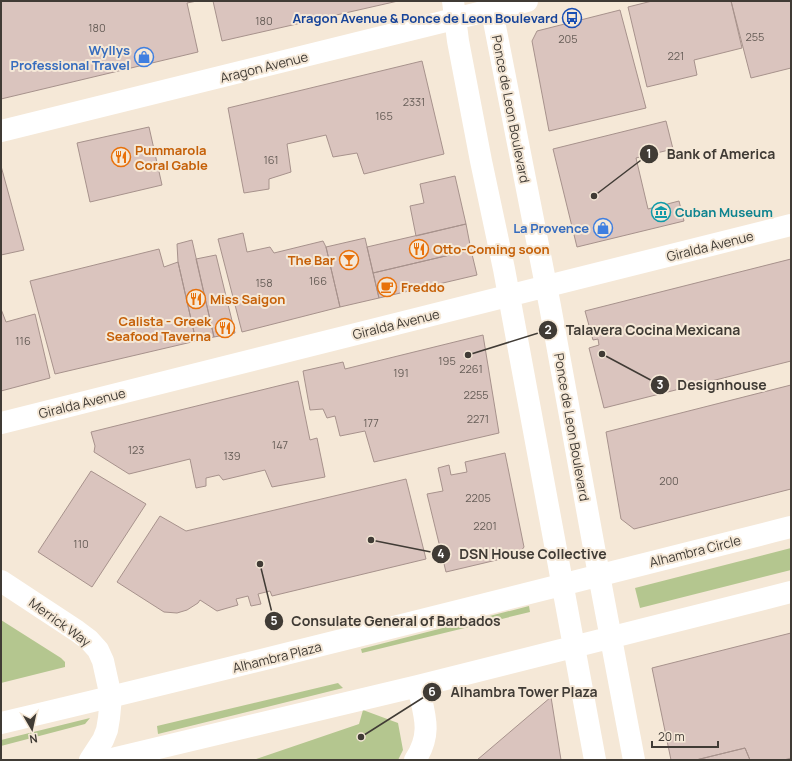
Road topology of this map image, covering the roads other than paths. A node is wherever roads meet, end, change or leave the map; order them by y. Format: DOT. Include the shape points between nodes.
graph roads {
  1 [pos="527,1"];
  2 [pos="491,5"];
  3 [pos="454,10"];
  4 [pos="1,131"];
  5 [pos="791,225"];
  6 [pos="547,287"];
  7 [pos="508,296"];
  8 [pos="1,423"];
  9 [pos="791,527"];
  10 [pos="599,575"];
  11 [pos="1,581"];
  12 [pos="563,585"];
  13 [pos="791,592"];
  14 [pos="612,638"];
  15 [pos="574,646"];
  16 [pos="418,686"];
  17 [pos="110,697"];
  18 [pos="1,723"];
  19 [pos="90,760"];
  20 [pos="108,760"];
  21 [pos="415,760"];
  22 [pos="595,760"];
  23 [pos="634,760"];
  1 -- 2 [label="street, Aragon Avenue"];
  2 -- 3 [label="street, Aragon Avenue"];
  2 -- 6 [label="street, Ponce de Leon Boulevard"];
  3 -- 4 [label="street, Aragon Avenue"];
  3 -- 7 [label="street"];
  5 -- 6 [label="street, Giralda Avenue"];
  6 -- 7 [label="street, Giralda Avenue"];
  6 -- 10 [label="street, Ponce de Leon Boulevard"];
  7 -- 8 [label="street, Giralda Avenue"];
  7 -- 12 [label="street"];
  9 -- 10 [label="street, Alhambra Circle"];
  10 -- 12 [label="street, Alhambra Plaza"];
  10 -- 14 [label="street, Ponce de Leon Boulevard"];
  11 -- 17 [label="street, Merrick Way" via="89,640 103,660"];
  12 -- 15 [label="street"];
  12 -- 17 [label="street, Alhambra Plaza"];
  13 -- 14 [label="street"];
  14 -- 15 [label="street"];
  14 -- 23 [label="street, Ponce de Leon Boulevard"];
  15 -- 16 [label="street"];
  15 -- 22 [label="street"];
  16 -- 20 [label="street"];
  16 -- 21 [label="street" via="426,726 423,743"];
  17 -- 18 [label="street, Alhambra Plaza"];
  17 -- 19 [label="street, Merrick Way" via="107,730"];
}
